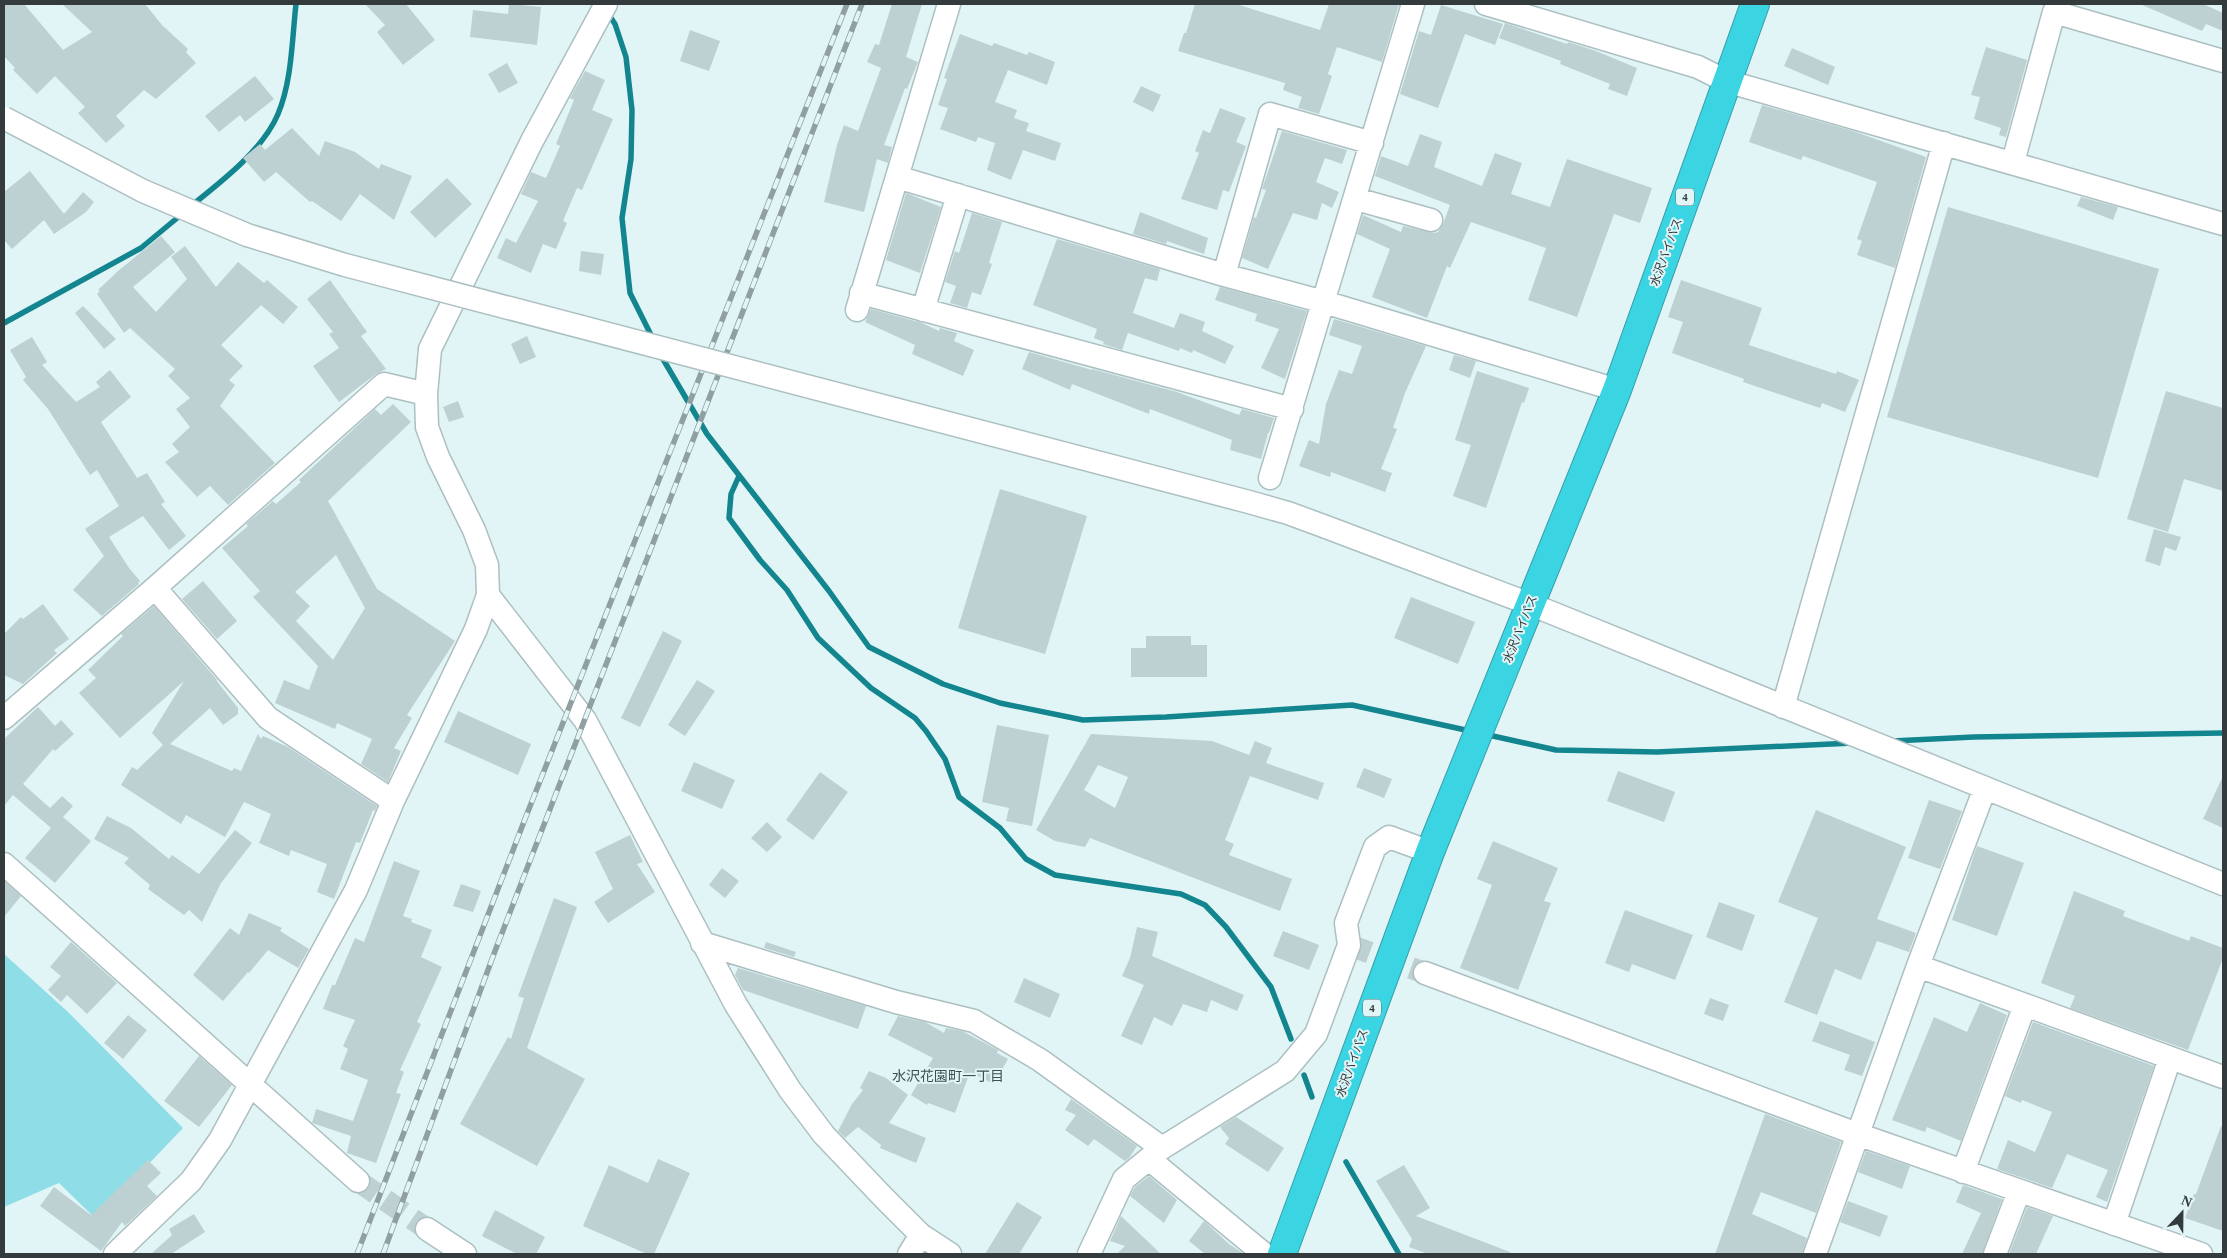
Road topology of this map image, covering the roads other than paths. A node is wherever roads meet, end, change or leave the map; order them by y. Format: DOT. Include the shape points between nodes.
graph roads {
  1 [pos="606,4"];
  2 [pos="949,4"];
  3 [pos="1414,4"];
  4 [pos="1486,4"];
  5 [pos="1755,4"];
  6 [pos="2223,61"];
  7 [pos="1726,81"];
  8 [pos="4,118"];
  9 [pos="1372,143"];
  10 [pos="1944,143"];
  11 [pos="2013,162"];
  12 [pos="897,177"];
  13 [pos="958,195"];
  14 [pos="1356,199"];
  15 [pos="1430,220"];
  16 [pos="2223,224"];
  17 [pos="1224,274"];
  18 [pos="1324,302"];
  19 [pos="923,310"];
  20 [pos="1617,390"];
  21 [pos="426,394"];
  22 [pos="1292,409"];
  23 [pos="1270,478"];
  24 [pos="155,588"];
  25 [pos="488,595"];
  26 [pos="1530,604"];
  27 [pos="1782,707"];
  28 [pos="4,718"];
  29 [pos="1985,788"];
  30 [pos="393,801"];
  31 [pos="1430,852"];
  32 [pos="4,864"];
  33 [pos="2223,884"];
  34 [pos="702,943"];
  35 [pos="1918,966"];
  36 [pos="1426,973"];
  37 [pos="2025,1005"];
  38 [pos="2170,1058"];
  39 [pos="2223,1077"];
  40 [pos="249,1084"];
  41 [pos="1857,1134"];
  42 [pos="1155,1153"];
  43 [pos="1963,1172"];
  44 [pos="358,1181"];
  45 [pos="2019,1191"];
  46 [pos="2114,1224"];
  47 [pos="427,1229"];
  48 [pos="921,1235"];
  49 [pos="114,1254"];
  50 [pos="465,1254"];
  51 [pos="909,1254"];
  52 [pos="950,1254"];
  53 [pos="1089,1254"];
  54 [pos="1264,1254"];
  55 [pos="1282,1254"];
  56 [pos="1815,1254"];
  57 [pos="1995,1254"];
  58 [pos="2201,1254"];
  1 -- 21 [label="street" via="532,141 430,349"];
  2 -- 12 [label="street"];
  3 -- 9 [label="street"];
  4 -- 7 [label="street" via="1698,66"];
  5 -- 7 [label="highway, 水沢バイパス / 4"];
  6 -- 11 [label="street" via="2054,12"];
  7 -- 10 [label="street"];
  7 -- 20 [label="highway, 水沢バイパス / 4"];
  8 -- 26 [label="street, bridge" via="143,191 247,235 354,267 1249,502 1326,527"];
  9 -- 14 [label="street"];
  9 -- 17 [label="street" via="1270,114"];
  10 -- 11 [label="street"];
  10 -- 27 [label="street"];
  11 -- 16 [label="street"];
  12 -- 13 [label="street"];
  12 -- 19 [label="street" via="859,302"];
  13 -- 17 [label="street"];
  13 -- 19 [label="street"];
  14 -- 15 [label="street"];
  14 -- 18 [label="street"];
  17 -- 18 [label="street"];
  18 -- 20 [label="street"];
  18 -- 22 [label="street"];
  19 -- 22 [label="street"];
  20 -- 26 [label="highway, 水沢バイパス / 4"];
  21 -- 24 [label="street" via="384,384"];
  21 -- 25 [label="street" via="427,427 487,565"];
  22 -- 23 [label="street"];
  24 -- 28 [label="street"];
  24 -- 30 [label="street" via="268,718"];
  25 -- 30 [label="street" via="476,629"];
  25 -- 34 [label="street" via="585,720"];
  26 -- 27 [label="street"];
  26 -- 31 [label="highway, 水沢バイパス / 4"];
  27 -- 29 [label="street"];
  29 -- 33 [label="street"];
  29 -- 35 [label="street"];
  30 -- 40 [label="street" via="356,890"];
  31 -- 42 [label="street" via="1389,837 1375,847 1346,923 1349,945 1316,1034 1285,1071"];
  31 -- 55 [label="highway, 水沢バイパス / 4"];
  32 -- 40 [label="street"];
  34 -- 42 [label="street" via="896,1002 974,1021 1040,1060"];
  34 -- 48 [label="street" via="758,1042 818,1128"];
  35 -- 37 [label="street"];
  35 -- 41 [label="street"];
  36 -- 41 [label="street"];
  37 -- 38 [label="street"];
  37 -- 43 [label="street"];
  38 -- 39 [label="street"];
  38 -- 46 [label="street"];
  40 -- 44 [label="street"];
  40 -- 49 [label="street" via="220,1140 191,1181"];
  41 -- 43 [label="street"];
  41 -- 56 [label="street"];
  42 -- 53 [label="street" via="1124,1179"];
  42 -- 54 [label="street"];
  43 -- 45 [label="street"];
  45 -- 46 [label="street"];
  45 -- 57 [label="street"];
  46 -- 58 [label="street"];
  47 -- 50 [label="street"];
  48 -- 51 [label="street"];
  48 -- 52 [label="street"];
}
